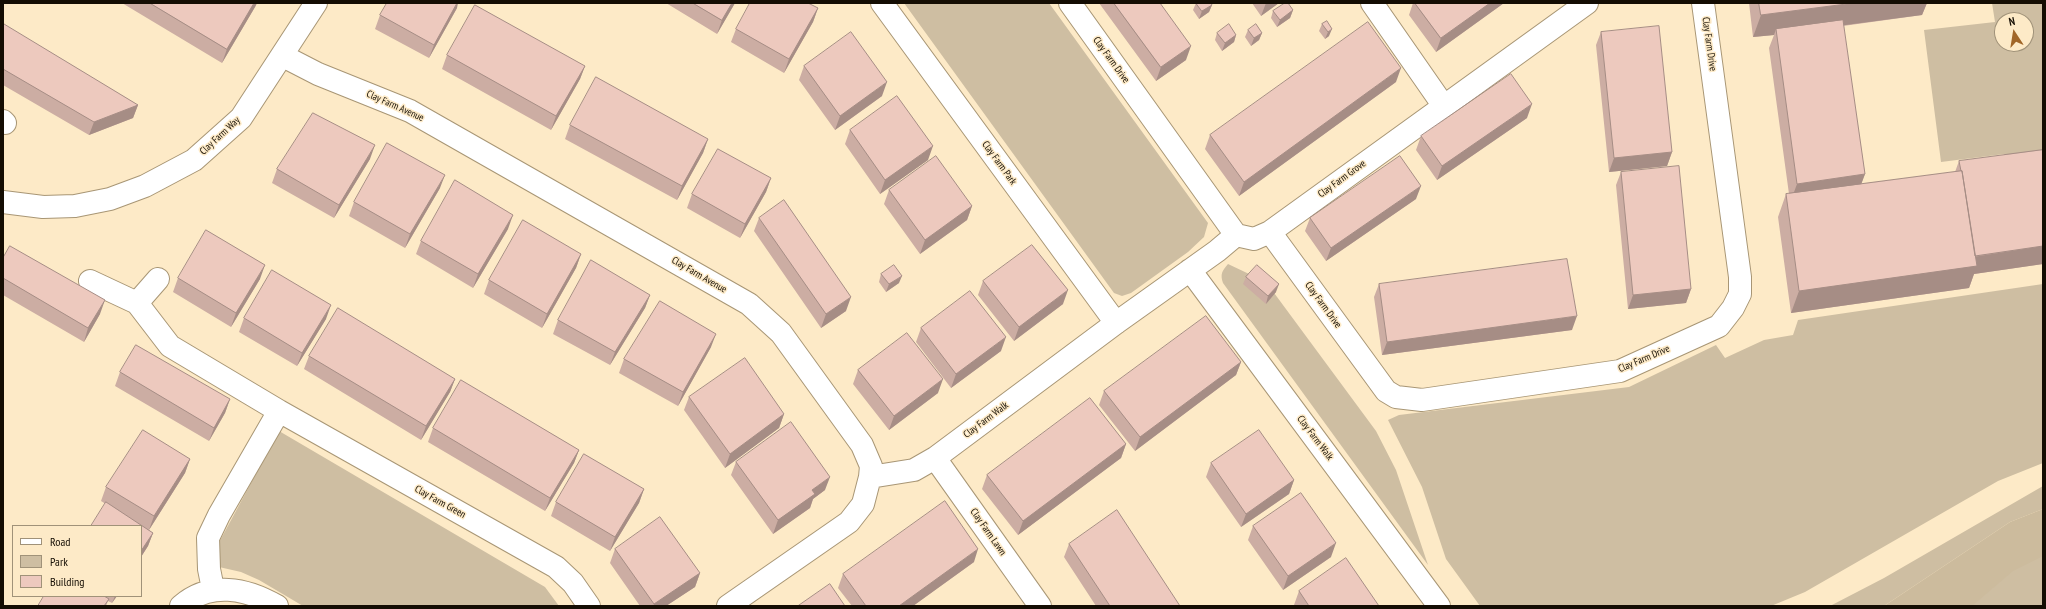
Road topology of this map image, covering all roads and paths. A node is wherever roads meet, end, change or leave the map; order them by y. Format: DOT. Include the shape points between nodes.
graph roads {
  1 [pos="316,3"];
  2 [pos="882,3"];
  3 [pos="1070,3"];
  4 [pos="1372,3"];
  5 [pos="1586,3"];
  6 [pos="1703,3"];
  7 [pos="283,56"];
  8 [pos="1443,105"];
  9 [pos="3,202"];
  10 [pos="1270,232"];
  11 [pos="1236,235"];
  12 [pos="1190,270"];
  13 [pos="158,279"];
  14 [pos="90,281"];
  15 [pos="138,303"];
  16 [pos="1116,323"];
  17 [pos="279,411"];
  18 [pos="935,458"];
  19 [pos="870,477"];
  20 [pos="213,590"];
  21 [pos="181,606"];
  22 [pos="277,606"];
  23 [pos="589,606"];
  24 [pos="728,606"];
  25 [pos="1040,606"];
  26 [pos="1439,606"];
  1 -- 7 [label="street, Clay Farm Way"];
  2 -- 16 [label="street, Clay Farm Park"];
  3 -- 11 [label="street, Clay Farm Drive"];
  4 -- 8 [label="street"];
  5 -- 8 [label="street, Clay Farm Grove"];
  6 -- 10 [label="street, Clay Farm Drive" via="1740,277 1740,294 1719,326 1620,371 1422,400 1396,397 1386,391"];
  7 -- 9 [label="street, Clay Farm Way" via="241,118 194,160 145,186 110,199 75,206 43,207"];
  7 -- 19 [label="street, Clay Farm Avenue" via="318,74 410,111 749,304 781,333 862,445 871,466"];
  8 -- 10 [label="street, Clay Farm Grove"];
  10 -- 11 [label="street, Clay Farm Grove" via="1254,239"];
  11 -- 12 [label="street, Clay Farm Walk"];
  12 -- 16 [label="street, Clay Farm Walk"];
  12 -- 26 [label="street, Clay Farm Walk"];
  13 -- 15 [label="street"];
  14 -- 15 [label="street, Clay Farm Green"];
  15 -- 17 [label="street, Clay Farm Green" via="170,346"];
  16 -- 18 [label="street, Clay Farm Walk"];
  17 -- 20 [label="street" via="208,538"];
  17 -- 23 [label="street, Clay Farm Green" via="556,567 573,583"];
  18 -- 19 [label="street, Clay Farm Walk" via="914,470"];
  18 -- 25 [label="street, Clay Farm Lawn"];
  19 -- 24 [label="street, Clay Farm Avenue" via="863,504 849,522"];
  20 -- 21 [label="street" via="191,598"];
  20 -- 22 [label="street" via="240,590"];
}
